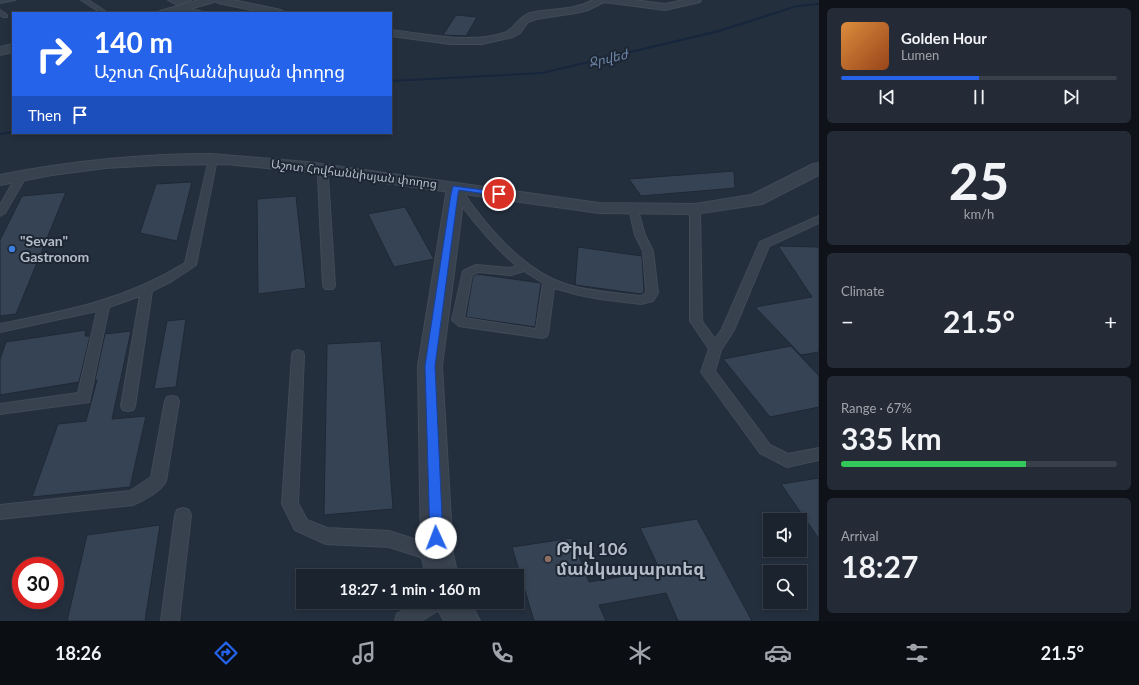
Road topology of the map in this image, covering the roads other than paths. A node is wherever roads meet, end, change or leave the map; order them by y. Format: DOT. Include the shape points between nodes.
graph roads {
  1 [pos="12,0"];
  2 [pos="84,0"];
  3 [pos="171,0"];
  4 [pos="210,0"];
  5 [pos="218,0"];
  6 [pos="600,0"];
  7 [pos="607,0"];
  8 [pos="696,0"];
  9 [pos="0,1"];
  10 [pos="185,4"];
  11 [pos="103,12"];
  12 [pos="166,12"];
  13 [pos="199,12"];
  14 [pos="276,12"];
  15 [pos="392,32"];
  16 [pos="12,48"];
  17 [pos="0,51"];
  18 [pos="213,159"];
  19 [pos="819,168"];
  20 [pos="321,169"];
  21 [pos="22,175"];
  22 [pos="0,180"];
  23 [pos="456,188"];
  24 [pos="634,209"];
  25 [pos="695,209"];
  26 [pos="0,214"];
  27 [pos="819,219"];
  28 [pos="525,267"];
  29 [pos="549,281"];
  30 [pos="329,286"];
  31 [pos="147,289"];
  32 [pos="104,304"];
  33 [pos="0,328"];
  34 [pos="715,349"];
  35 [pos="298,355"];
  36 [pos="172,401"];
  37 [pos="128,406"];
  38 [pos="0,409"];
  39 [pos="819,454"];
  40 [pos="0,512"];
  41 [pos="183,515"];
  42 [pos="439,565"];
  43 [pos="424,609"];
  44 [pos="455,609"];
  45 [pos="170,621"];
  46 [pos="404,621"];
  47 [pos="463,621"];
  1 -- 9 [label="lane"];
  2 -- 11 [label="lane"];
  3 -- 10 [label="lane"];
  4 -- 10 [label="street"];
  5 -- 14 [label="street"];
  6 -- 15 [label="street" via="579,10 525,18 518,30 494,39 461,40"];
  7 -- 8 [label="street" via="665,7"];
  10 -- 12 [label="street"];
  10 -- 13 [label="lane"];
  16 -- 17 [label="street"];
  18 -- 20 [label="street, Աշոտ Հովհաննիսյան փողոց"];
  18 -- 21 [label="street, Աշոտ Հովհաննիսյան փողոց" via="91,165"];
  18 -- 31 [label="lane" via="190,265 173,277"];
  19 -- 25 [label="street, Աշոտ Հովհաննիսյան փողոց" via="756,200"];
  20 -- 23 [label="street, Աշոտ Հովհաննիսյան փողոց"];
  20 -- 30 [label="lane"];
  21 -- 22 [label="street, Աշոտ Հովհաննիսյան փողոց"];
  21 -- 26 [label="lane"];
  23 -- 24 [label="street, Աշոտ Հովհաննիսյան փողոց" via="599,208"];
  23 -- 28 [label="lane" via="500,246"];
  23 -- 42 [label="street" via="430,366"];
  24 -- 25 [label="street, Աշոտ Հովհաննիսյան փողոց"];
  24 -- 29 [label="lane" via="640,235 648,251 652,293 649,298 641,300 587,292"];
  25 -- 34 [label="lane" via="696,320"];
  27 -- 34 [label="lane" via="764,244 728,330"];
  28 -- 29 [label="lane"];
  28 -- 29 [label="lane" via="511,272 476,268 467,273 458,320 463,323 542,334"];
  31 -- 32 [label="lane" via="122,300"];
  31 -- 37 [label="lane"];
  32 -- 33 [label="lane" via="63,316"];
  32 -- 38 [label="lane" via="84,398"];
  34 -- 39 [label="lane" via="708,372 765,449 787,461"];
  35 -- 42 [label="lane" via="290,504 301,524 326,536 389,538"];
  36 -- 40 [label="lane" via="158,481 133,498"];
  41 -- 45 [label="lane"];
  43 -- 46 [label="lane"];
  44 -- 47 [label="street"];
}
